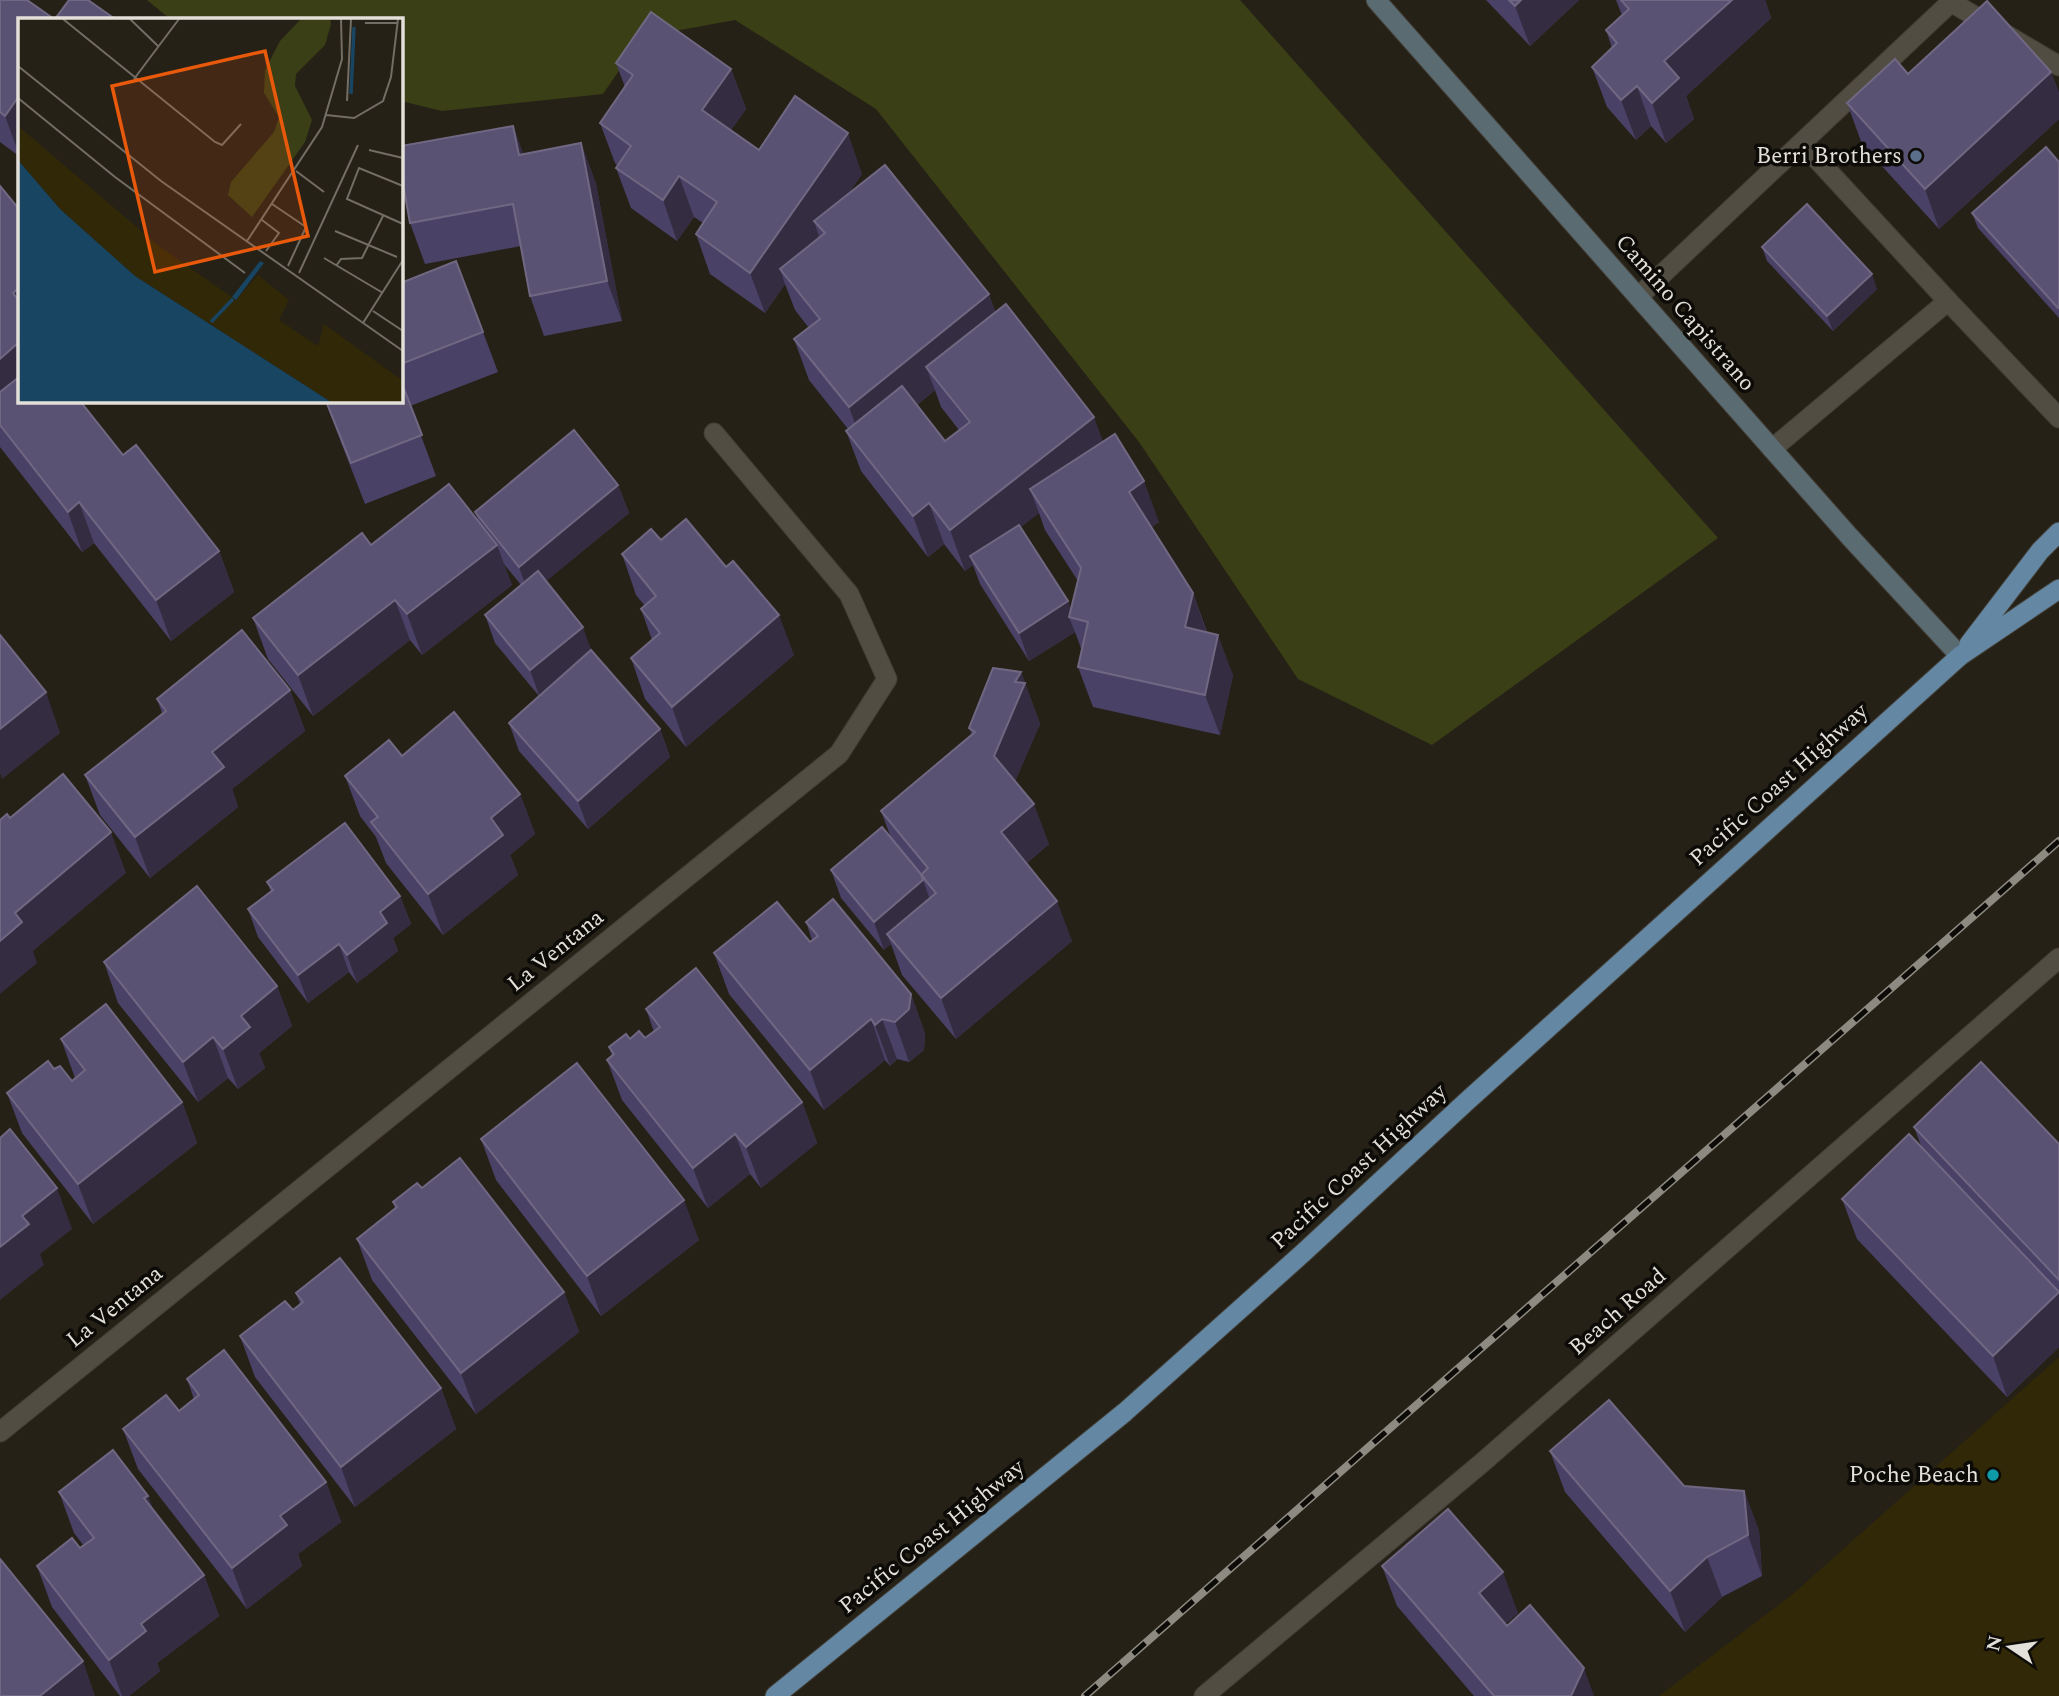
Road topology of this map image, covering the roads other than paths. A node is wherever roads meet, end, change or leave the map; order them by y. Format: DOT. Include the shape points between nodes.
graph roads {
  1 [pos="1376,0"];
  2 [pos="2059,66"];
  3 [pos="1802,143"];
  4 [pos="1638,297"];
  5 [pos="1948,301"];
  6 [pos="2059,418"];
  7 [pos="714,433"];
  8 [pos="1772,449"];
  9 [pos="2059,532"];
  10 [pos="2059,589"];
  11 [pos="1960,656"];
  12 [pos="2059,958"];
  13 [pos="0,1432"];
  14 [pos="775,1696"];
  15 [pos="1204,1696"];
  1 -- 4 [label="main road, Camino Capistrano"];
  2 -- 3 [label="street" via="1951,2"];
  3 -- 4 [label="street"];
  3 -- 5 [label="street"];
  4 -- 8 [label="main road, Camino Capistrano"];
  5 -- 6 [label="street"];
  5 -- 8 [label="street"];
  7 -- 13 [label="street, La Ventana" via="849,594 887,679 839,754"];
  8 -- 11 [label="main road, Camino Capistrano"];
  9 -- 11 [label="main road"];
  10 -- 11 [label="main road"];
  11 -- 14 [label="main road, Pacific Coast Highway" via="1135,1403"];
  12 -- 15 [label="street, Beach Road" via="1483,1462"];
}
